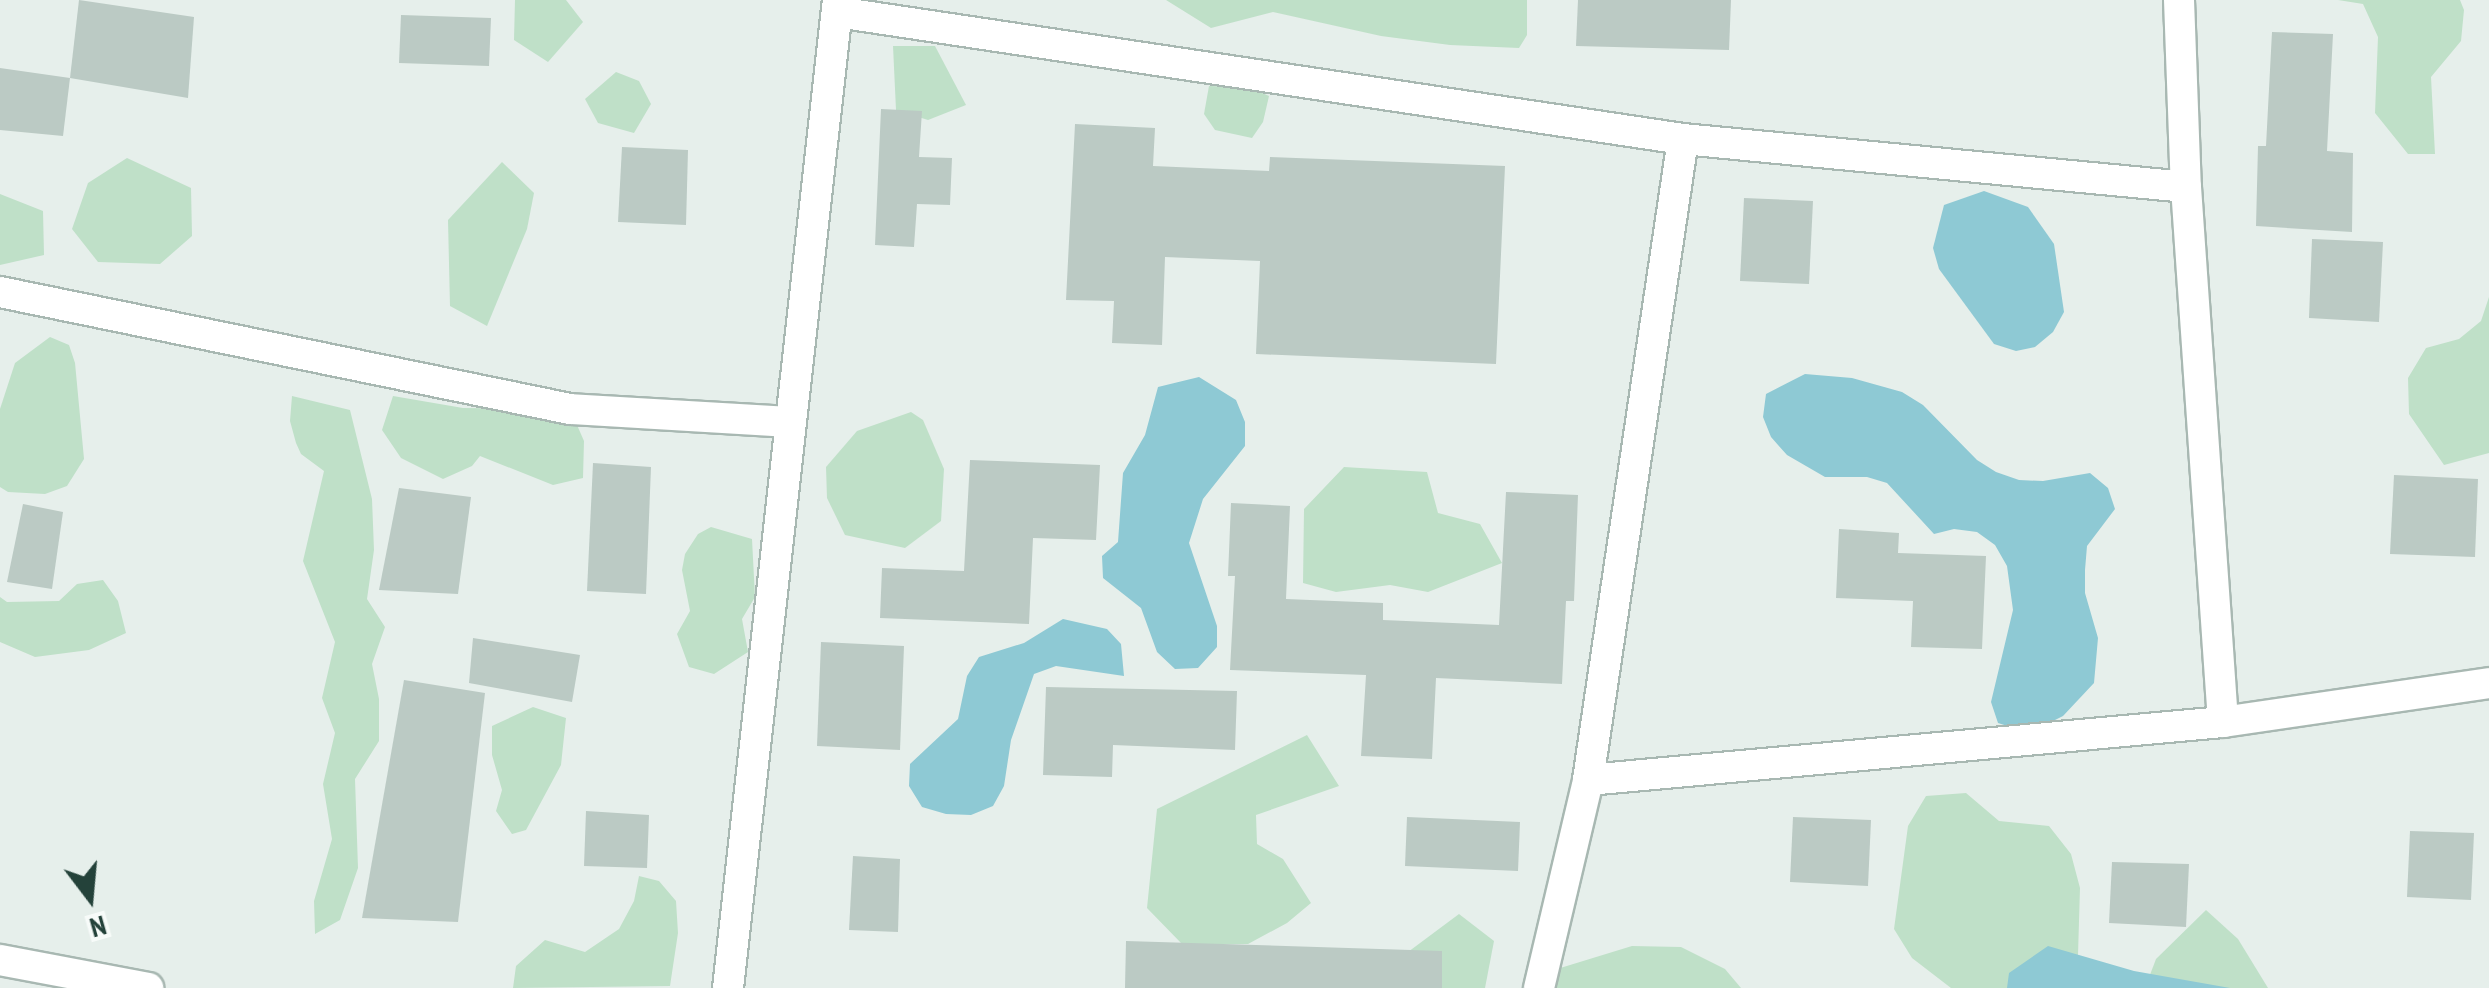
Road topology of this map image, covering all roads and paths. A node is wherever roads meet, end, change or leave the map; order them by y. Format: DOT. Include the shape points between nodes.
graph roads {
  1 [pos="2179,0"];
  2 [pos="838,6"];
  3 [pos="1684,140"];
  4 [pos="2186,187"];
  5 [pos="0,292"];
  6 [pos="788,422"];
  7 [pos="2489,682"];
  8 [pos="2223,722"];
  9 [pos="1588,780"];
  10 [pos="0,960"];
  11 [pos="113,986"];
  12 [pos="148,988"];
  13 [pos="728,988"];
  14 [pos="1540,988"];
  1 -- 4 [label="street"];
  2 -- 3 [label="street"];
  2 -- 6 [label="street"];
  3 -- 4 [label="street"];
  3 -- 9 [label="street"];
  4 -- 8 [label="street"];
  5 -- 6 [label="street" via="570,409"];
  6 -- 13 [label="street"];
  7 -- 8 [label="street"];
  8 -- 9 [label="street"];
  9 -- 14 [label="street"];
  10 -- 11 [label="street"];
  11 -- 12 [label="street"];
}
